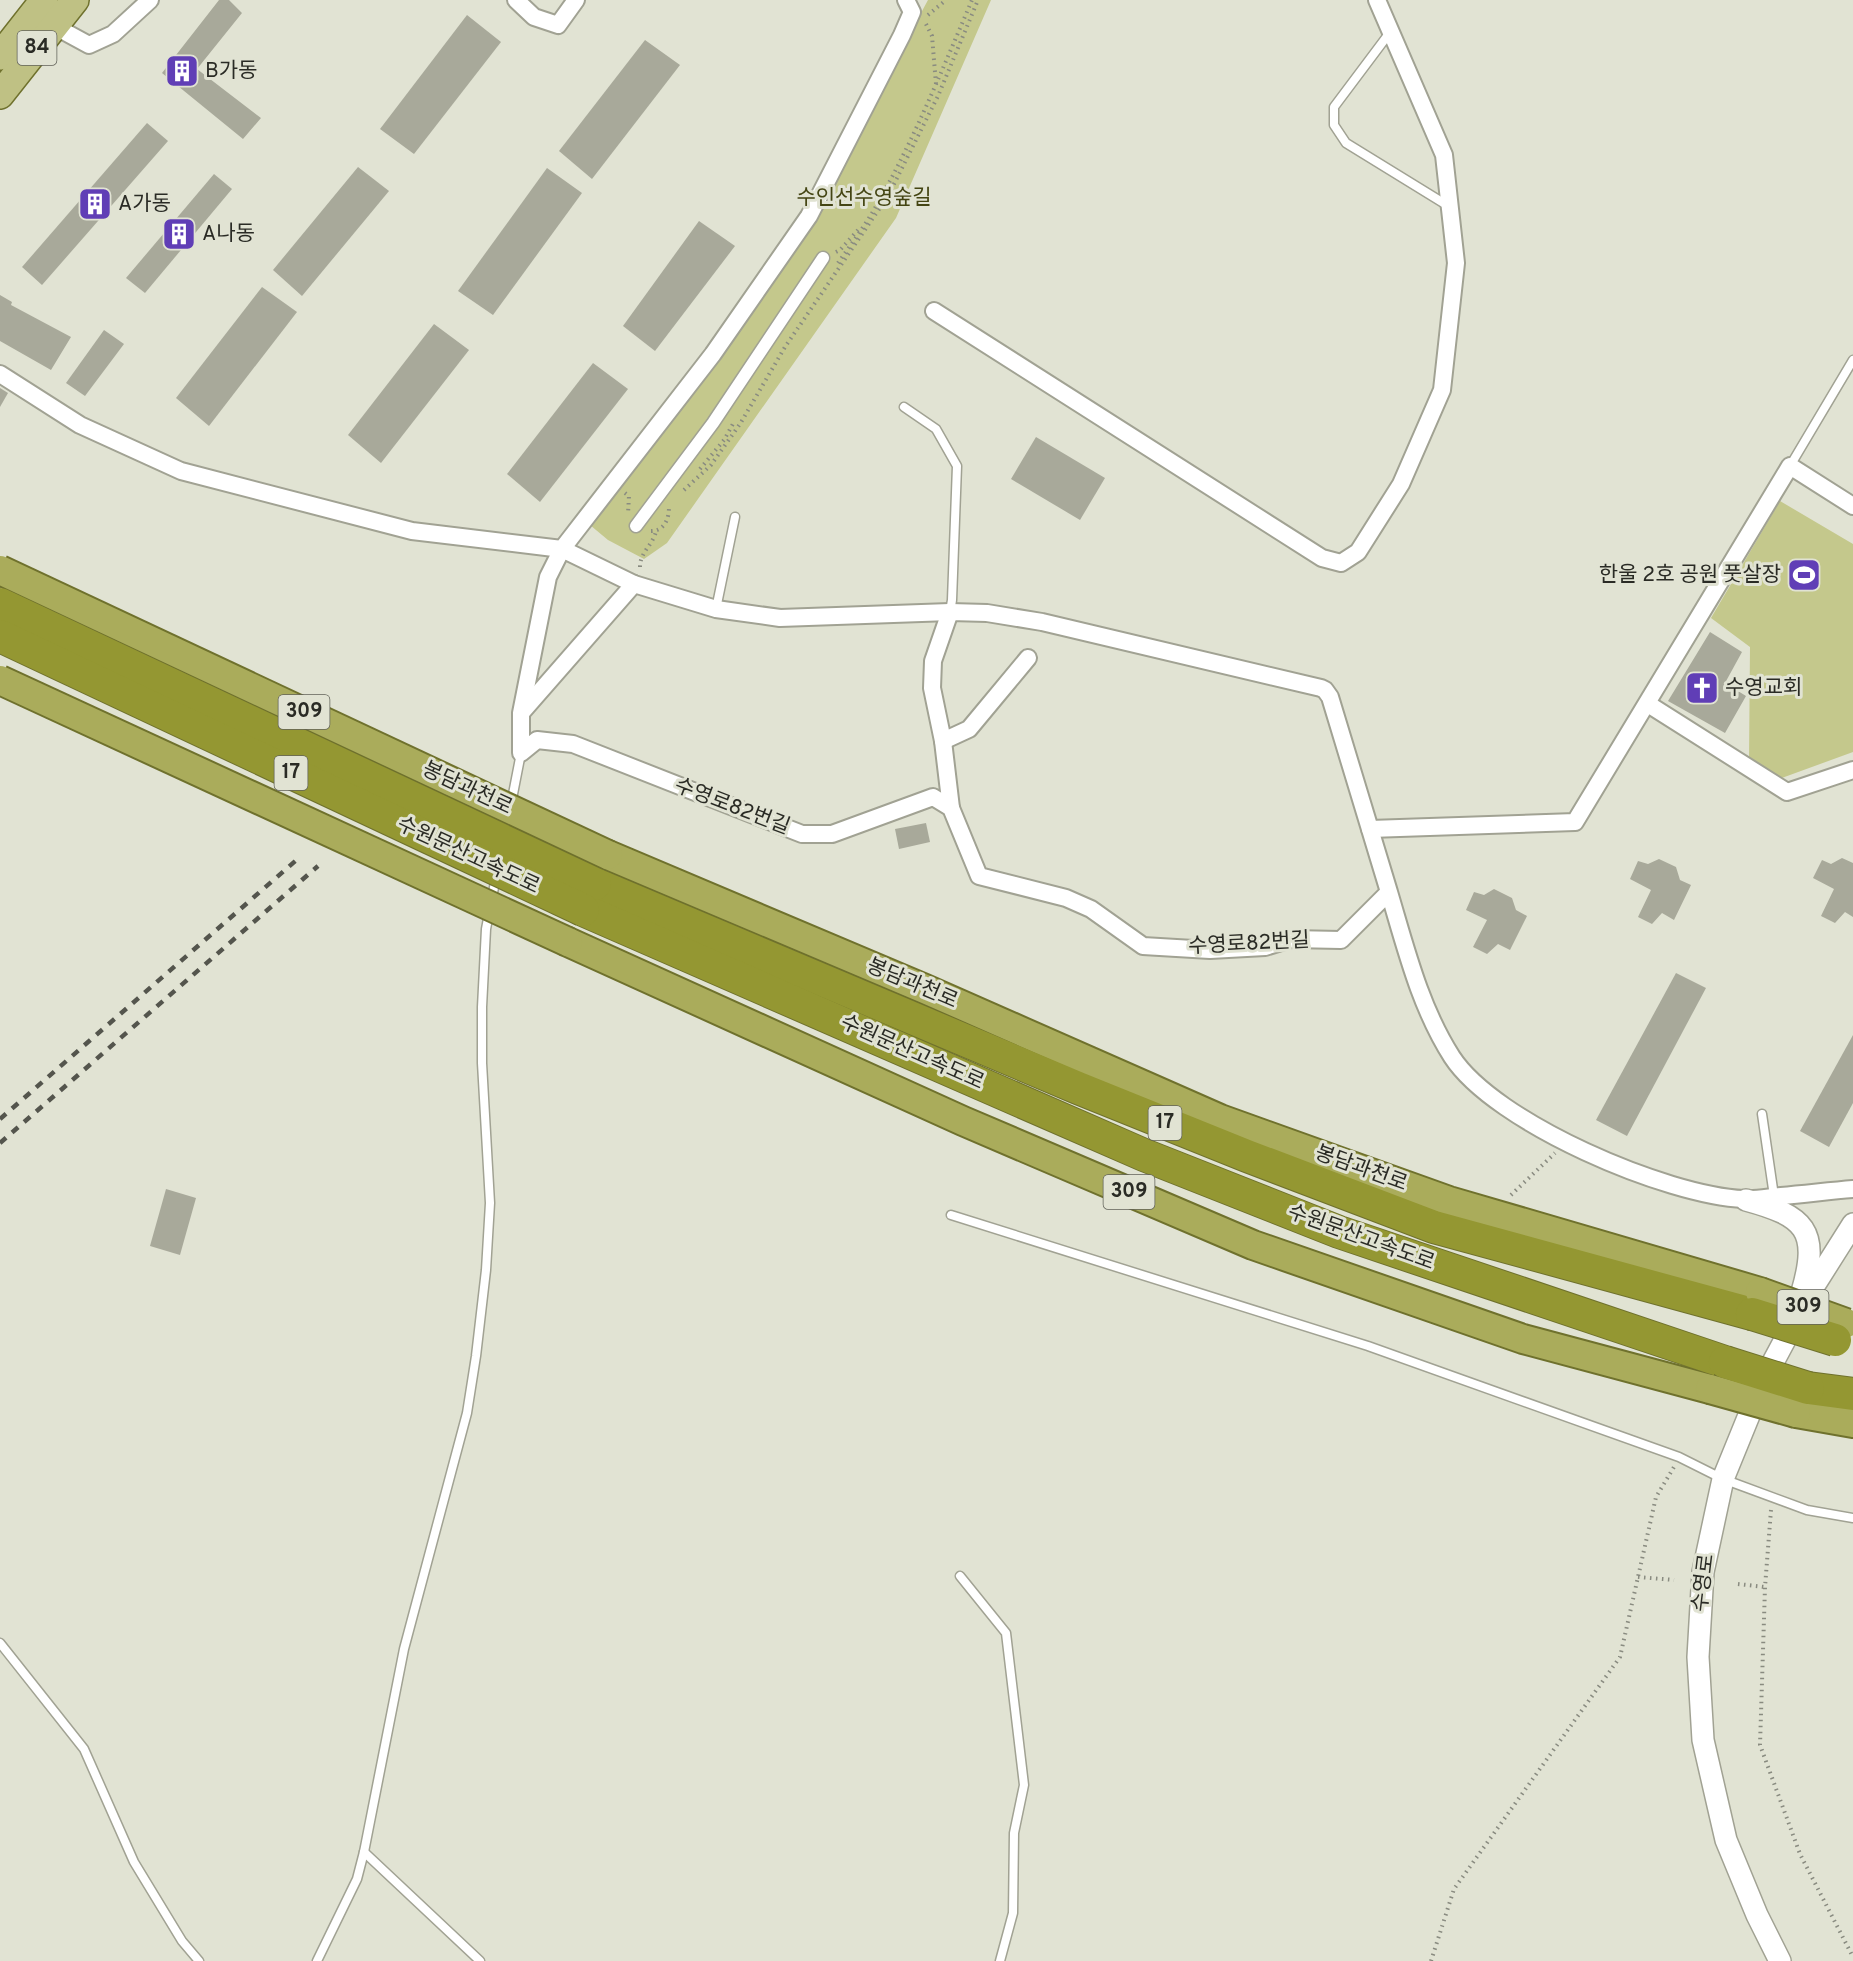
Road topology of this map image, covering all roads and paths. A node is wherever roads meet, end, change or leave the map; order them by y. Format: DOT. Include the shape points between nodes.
graph roads {
  1 [pos="44,0"];
  2 [pos="75,0"];
  3 [pos="150,0"];
  4 [pos="516,0"];
  5 [pos="576,0"];
  6 [pos="906,0"];
  7 [pos="946,0"];
  8 [pos="1377,0"];
  9 [pos="54,26"];
  10 [pos="1391,31"];
  11 [pos="0,56"];
  12 [pos="0,95"];
  13 [pos="938,96"];
  14 [pos="878,203"];
  15 [pos="1450,207"];
  16 [pos="823,258"];
  17 [pos="933,311"];
  18 [pos="1853,360"];
  19 [pos="0,374"];
  20 [pos="904,407"];
  21 [pos="1790,466"];
  22 [pos="1853,506"];
  23 [pos="735,517"];
  24 [pos="636,526"];
  25 [pos="656,531"];
  26 [pos="562,549"];
  27 [pos="0,570"];
  28 [pos="637,576"];
  29 [pos="0,604"];
  30 [pos="716,609"];
  31 [pos="950,612"];
  32 [pos="0,636"];
  33 [pos="1028,658"];
  34 [pos="0,680"];
  35 [pos="1648,704"];
  36 [pos="521,713"];
  37 [pos="943,741"];
  38 [pos="521,753"];
  39 [pos="1853,770"];
  40 [pos="951,808"];
  41 [pos="1370,829"];
  42 [pos="502,847"];
  43 [pos="500,859"];
  44 [pos="1389,892"];
  45 [pos="589,897"];
  46 [pos="1762,1113"];
  47 [pos="1566,1143"];
  48 [pos="1853,1189"];
  49 [pos="1509,1196"];
  50 [pos="1774,1197"];
  51 [pos="1746,1200"];
  52 [pos="951,1215"];
  53 [pos="1853,1224"];
  54 [pos="1756,1303"];
  55 [pos="1794,1322"];
  56 [pos="1847,1332"];
  57 [pos="1853,1394"];
  58 [pos="1802,1400"];
  59 [pos="1853,1423"];
  60 [pos="1679,1457"];
  61 [pos="1724,1479"];
  62 [pos="1772,1497"];
  63 [pos="1853,1518"];
  64 [pos="960,1576"];
  65 [pos="1638,1577"];
  66 [pos="1674,1580"];
  67 [pos="1738,1584"];
  68 [pos="1765,1587"];
  69 [pos="0,1643"];
  70 [pos="364,1852"];
  71 [pos="1853,1958"];
  72 [pos="199,1961"];
  73 [pos="317,1961"];
  74 [pos="480,1961"];
  75 [pos="1000,1961"];
  76 [pos="1431,1961"];
  77 [pos="1780,1961"];
  1 -- 11 [label="main road, 84"];
  2 -- 9 [label="main road, 84"];
  3 -- 9 [label="street" via="113,34 89,45"];
  4 -- 5 [label="street" via="534,17 558,25"];
  6 -- 26 [label="street" via="912,12 809,216 713,354"];
  7 -- 13 [label="path" via="923,19 932,36"];
  8 -- 10 [label="street"];
  9 -- 12 [label="main road, 84"];
  10 -- 15 [label="street" via="1444,154"];
  10 -- 15 [label="lane" via="1334,107 1334,125 1346,143"];
  14 -- 16 [label="path" via="840,250"];
  15 -- 17 [label="street" via="1456,263 1442,390 1401,484 1358,552 1341,563 1322,558"];
  16 -- 24 [label="street" via="713,423"];
  18 -- 21 [label="lane"];
  19 -- 26 [label="street" via="80,425 181,471 412,531"];
  20 -- 31 [label="lane" via="936,429 957,466"];
  21 -- 22 [label="street"];
  21 -- 35 [label="street"];
  23 -- 30 [label="lane"];
  25 -- 28 [label="path" via="643,553"];
  26 -- 28 [label="street"];
  26 -- 36 [label="street" via="548,578"];
  27 -- 54 [label="highway, 봉담과천로 / 309, bridge" via="608,855 1220,1119 1449,1201"];
  28 -- 30 [label="street"];
  28 -- 36 [label="street"];
  29 -- 45 [label="highway, 수원문산고속도로 / 17, bridge"];
  30 -- 31 [label="street" via="780,618"];
  31 -- 37 [label="street" via="932,670"];
  31 -- 41 [label="street" via="987,613 1042,622 1325,690"];
  32 -- 45 [label="highway, 수원문산고속도로 / 17, bridge"];
  33 -- 37 [label="street" via="969,729"];
  34 -- 58 [label="highway, 309, bridge" via="963,1121 1253,1245 1523,1338 1710,1389"];
  35 -- 39 [label="street" via="1787,792"];
  35 -- 41 [label="street" via="1575,822"];
  36 -- 38 [label="street"];
  37 -- 40 [label="street"];
  38 -- 40 [label="street, 수영로82번길" via="537,740 573,744 802,834 832,834 933,797"];
  38 -- 42 [label="lane"];
  40 -- 44 [label="street, 수영로82번길" via="979,876 1066,898 1091,909 1143,946 1210,950 1265,947 1291,939 1341,940"];
  41 -- 44 [label="street"];
  43 -- 70 [label="lane" via="486,929 482,1007 490,1203 476,1356 467,1413 404,1649"];
  44 -- 47 [label="street" via="1419,994 1453,1059 1472,1082"];
  45 -- 54 [label="highway, 수원문산고속도로 / 17" via="1423,1223"];
  45 -- 58 [label="highway, 수원문산고속도로 / 17, bridge" via="1144,1155 1339,1232 1725,1362"];
  46 -- 50 [label="lane"];
  47 -- 49 [label="path"];
  47 -- 51 [label="street" via="1653,1180"];
  48 -- 50 [label="street"];
  50 -- 51 [label="street"];
  51 -- 55 [label="street" via="1791,1216 1809,1239 1808,1273"];
  52 -- 60 [label="lane" via="1368,1346"];
  53 -- 55 [label="street, 수영로"];
  54 -- 56 [label="highway, 수원문산고속도로 / 17, bridge"];
  55 -- 61 [label="street, 수영로" via="1763,1381"];
  57 -- 58 [label="highway, 수원문산고속도로 / 17"];
  58 -- 59 [label="highway, 309"];
  60 -- 61 [label="lane"];
  60 -- 65 [label="path" via="1656,1497"];
  61 -- 62 [label="lane"];
  61 -- 77 [label="street, 수영로" via="1703,1572 1698,1657 1703,1740 1726,1840"];
  62 -- 63 [label="lane" via="1807,1510"];
  62 -- 68 [label="path"];
  64 -- 75 [label="lane" via="1006,1633 1024,1785 1014,1833 1013,1913"];
  65 -- 66 [label="path"];
  65 -- 76 [label="path" via="1620,1657 1454,1889"];
  67 -- 68 [label="path"];
  68 -- 71 [label="path" via="1760,1745 1800,1854"];
  69 -- 72 [label="lane" via="84,1749 134,1862 182,1941"];
  70 -- 73 [label="lane" via="357,1879"];
  70 -- 74 [label="lane"];
}
